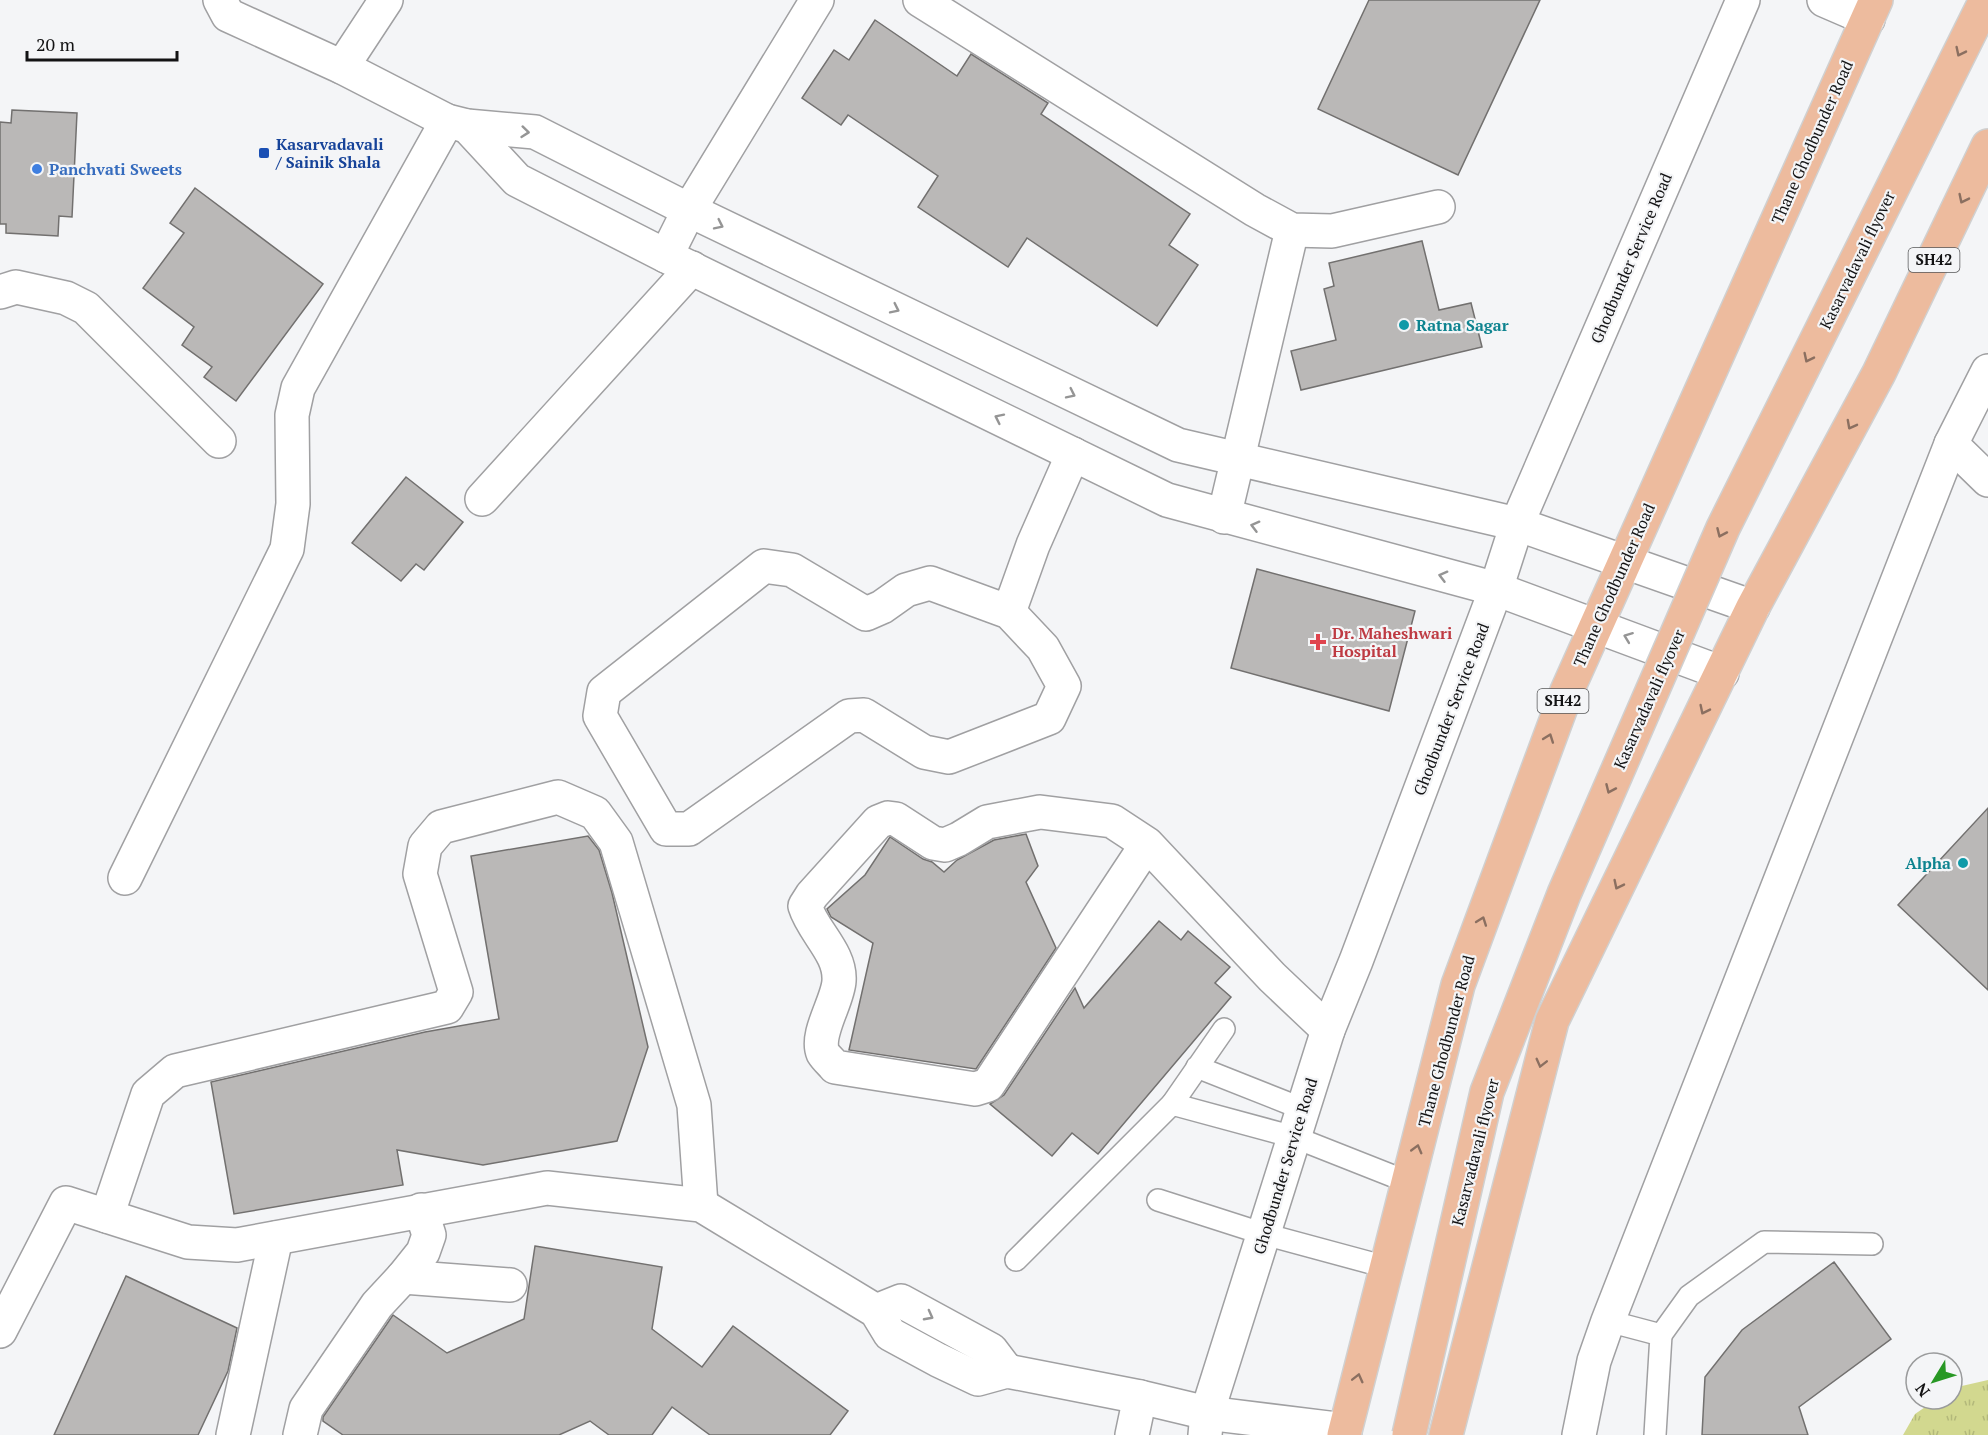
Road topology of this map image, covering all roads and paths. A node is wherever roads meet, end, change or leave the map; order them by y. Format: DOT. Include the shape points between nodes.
graph roads {
  1 [pos="386,0"];
  2 [pos="817,0"];
  3 [pos="920,0"];
  4 [pos="1743,0"];
  5 [pos="1824,0"];
  6 [pos="1986,0"];
  7 [pos="217,5"];
  8 [pos="1872,9"];
  9 [pos="342,68"];
  10 [pos="457,124"];
  11 [pos="1988,146"];
  12 [pos="1438,207"];
  13 [pos="689,210"];
  14 [pos="1292,230"];
  15 [pos="679,262"];
  16 [pos="0,292"];
  17 [pos="1984,392"];
  18 [pos="219,441"];
  19 [pos="1951,444"];
  20 [pos="1073,454"];
  21 [pos="1237,459"];
  22 [pos="1988,480"];
  23 [pos="482,499"];
  24 [pos="1224,517"];
  25 [pos="1517,524"];
  26 [pos="1625,561"];
  27 [pos="1496,590"];
  28 [pos="1753,607"];
  29 [pos="1009,612"];
  30 [pos="1596,625"];
  31 [pos="1722,673"];
  32 [pos="1147,844"];
  33 [pos="124,878"];
  34 [pos="1224,1029"];
  35 [pos="1328,1030"];
  36 [pos="1197,1067"];
  37 [pos="1172,1104"];
  38 [pos="1299,1123"];
  39 [pos="1408,1182"];
  40 [pos="1158,1200"];
  41 [pos="701,1205"];
  42 [pos="421,1210"];
  43 [pos="108,1216"];
  44 [pos="1264,1234"];
  45 [pos="276,1238"];
  46 [pos="1872,1244"];
  47 [pos="1017,1260"];
  48 [pos="1386,1267"];
  49 [pos="403,1277"];
  50 [pos="510,1286"];
  51 [pos="1608,1321"];
  52 [pos="0,1331"];
  53 [pos="1661,1335"];
  54 [pos="1140,1397"];
  55 [pos="1206,1424"];
  56 [pos="1344,1433"];
  57 [pos="233,1435"];
  58 [pos="300,1435"];
  59 [pos="1132,1435"];
  60 [pos="1409,1435"];
  61 [pos="1446,1435"];
  62 [pos="1579,1435"];
  63 [pos="1656,1435"];
  1 -- 9 [label="street"];
  2 -- 13 [label="street"];
  3 -- 14 [label="street"];
  4 -- 25 [label="street, Ghodbunder Service Road"];
  5 -- 8 [label="street"];
  6 -- 60 [label="main road, Kasarvadavali flyover, one-way, bridge" via="1723,528 1564,894 1487,1092"];
  7 -- 9 [label="street"];
  8 -- 26 [label="main road, Thane Ghodbunder Road / SH42"];
  9 -- 10 [label="street"];
  10 -- 13 [label="street, one-way" via="535,132"];
  10 -- 15 [label="street" via="517,180"];
  10 -- 33 [label="street" via="298,388 292,415 293,504 287,549"];
  11 -- 28 [label="main road, SH42, one-way" via="1879,374"];
  12 -- 14 [label="street" via="1332,231"];
  13 -- 15 [label="street"];
  13 -- 21 [label="street, one-way" via="1178,445"];
  14 -- 21 [label="street"];
  20 -- 15 [label="street, one-way"];
  15 -- 23 [label="street"];
  16 -- 18 [label="street" via="16,287 66,298 86,308"];
  17 -- 19 [label="street"];
  19 -- 22 [label="street"];
  19 -- 51 [label="street"];
  20 -- 24 [label="street" via="1167,500"];
  20 -- 29 [label="street"];
  21 -- 24 [label="street"];
  21 -- 25 [label="street"];
  27 -- 24 [label="street, one-way"];
  25 -- 26 [label="street"];
  25 -- 27 [label="street, Ghodbunder Service Road"];
  26 -- 28 [label="street"];
  26 -- 30 [label="main road, Thane Ghodbunder Road / SH42"];
  27 -- 30 [label="street"];
  27 -- 35 [label="street, Ghodbunder Service Road"];
  28 -- 31 [label="main road, SH42"];
  29 -- 29 [label="street" via="1043,648 1064,686 1049,718 949,757 924,752 864,715 849,717 690,829 666,829 600,716 604,692 764,566 792,570 866,615 906,590 930,583"];
  31 -- 30 [label="street, one-way"];
  39 -- 30 [label="main road, Thane Ghodbunder Road / SH42, one-way" via="1458,985 1567,691"];
  31 -- 61 [label="main road, SH42, one-way" via="1552,1021"];
  32 -- 32 [label="street" via="1112,821 1040,812 987,822 945,845 933,843 896,819 878,822 805,906 839,971 822,1039 823,1053 836,1067 975,1089 988,1085"];
  32 -- 35 [label="street" via="1272,977"];
  34 -- 36 [label="lane"];
  35 -- 38 [label="street, Ghodbunder Service Road"];
  36 -- 37 [label="lane"];
  36 -- 38 [label="lane"];
  37 -- 38 [label="lane"];
  37 -- 47 [label="lane"];
  38 -- 39 [label="lane"];
  38 -- 44 [label="street, Ghodbunder Service Road"];
  39 -- 48 [label="main road, Thane Ghodbunder Road / SH42"];
  40 -- 44 [label="lane"];
  41 -- 42 [label="street" via="547,1188"];
  41 -- 43 [label="street" via="694,1105 616,842 595,813 558,797 441,827 425,846 420,874 456,992 447,1007 175,1071 148,1094"];
  41 -- 54 [label="street" via="876,1311 890,1334 978,1379 1007,1371"];
  42 -- 45 [label="street"];
  42 -- 49 [label="street" via="429,1235 423,1252"];
  43 -- 45 [label="street" via="188,1242 237,1245"];
  43 -- 52 [label="street" via="66,1203"];
  44 -- 48 [label="lane"];
  44 -- 55 [label="street, Ghodbunder Service Road"];
  45 -- 57 [label="street"];
  46 -- 53 [label="lane" via="1764,1242 1689,1296"];
  56 -- 48 [label="main road, Thane Ghodbunder Road / SH42, one-way"];
  49 -- 50 [label="street"];
  49 -- 58 [label="street" via="377,1305 306,1409"];
  51 -- 53 [label="lane"];
  51 -- 62 [label="street" via="1594,1361"];
  53 -- 63 [label="lane"];
  54 -- 55 [label="street"];
  54 -- 59 [label="street"];
  55 -- 56 [label="street"];
}
